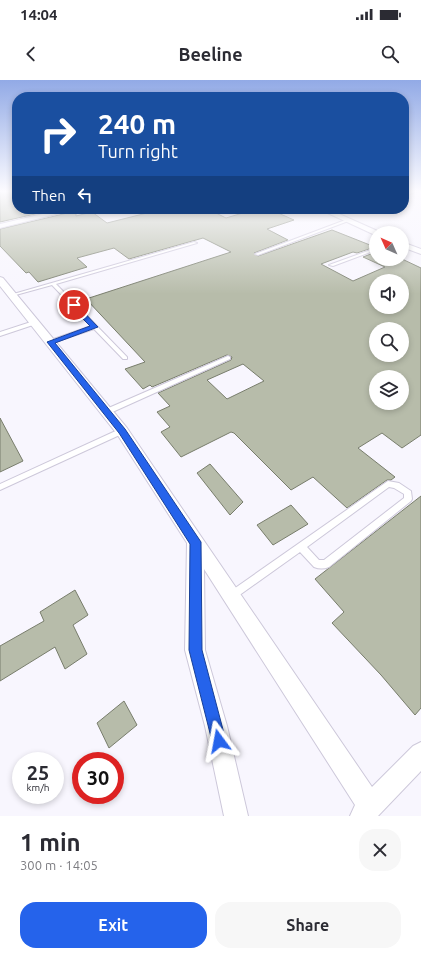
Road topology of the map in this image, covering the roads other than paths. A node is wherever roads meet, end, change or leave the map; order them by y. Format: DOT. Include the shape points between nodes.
graph roads {
  1 [pos="335,225"];
  2 [pos="195,243"];
  3 [pos="409,247"];
  4 [pos="369,252"];
  5 [pos="421,252"];
  6 [pos="257,254"];
  7 [pos="331,266"];
  8 [pos="0,280"];
  9 [pos="53,284"];
  10 [pos="12,295"];
  11 [pos="34,322"];
  12 [pos="94,327"];
  13 [pos="0,334"];
  14 [pos="50,342"];
  15 [pos="125,358"];
  16 [pos="228,358"];
  17 [pos="106,412"];
  18 [pos="122,431"];
  19 [pos="0,487"];
  20 [pos="196,542"];
  21 [pos="301,547"];
  22 [pos="231,596"];
  23 [pos="421,754"];
  24 [pos="366,811"];
  25 [pos="236,816"];
  1 -- 6 [label="lane"];
  2 -- 9 [label="lane"];
  3 -- 5 [label="street"];
  4 -- 7 [label="lane"];
  8 -- 10 [label="street"];
  9 -- 10 [label="lane"];
  9 -- 12 [label="lane"];
  10 -- 11 [label="street"];
  11 -- 13 [label="lane"];
  11 -- 14 [label="street"];
  12 -- 14 [label="lane"];
  12 -- 15 [label="lane"];
  14 -- 17 [label="street"];
  16 -- 17 [label="lane"];
  17 -- 18 [label="street"];
  18 -- 19 [label="lane"];
  18 -- 20 [label="street"];
  20 -- 22 [label="street"];
  20 -- 25 [label="street" via="196,650"];
  21 -- 21 [label="lane" via="388,484 396,485 408,493 408,500 326,564 317,564"];
  21 -- 22 [label="lane"];
  22 -- 24 [label="street"];
  23 -- 24 [label="street"];
}
